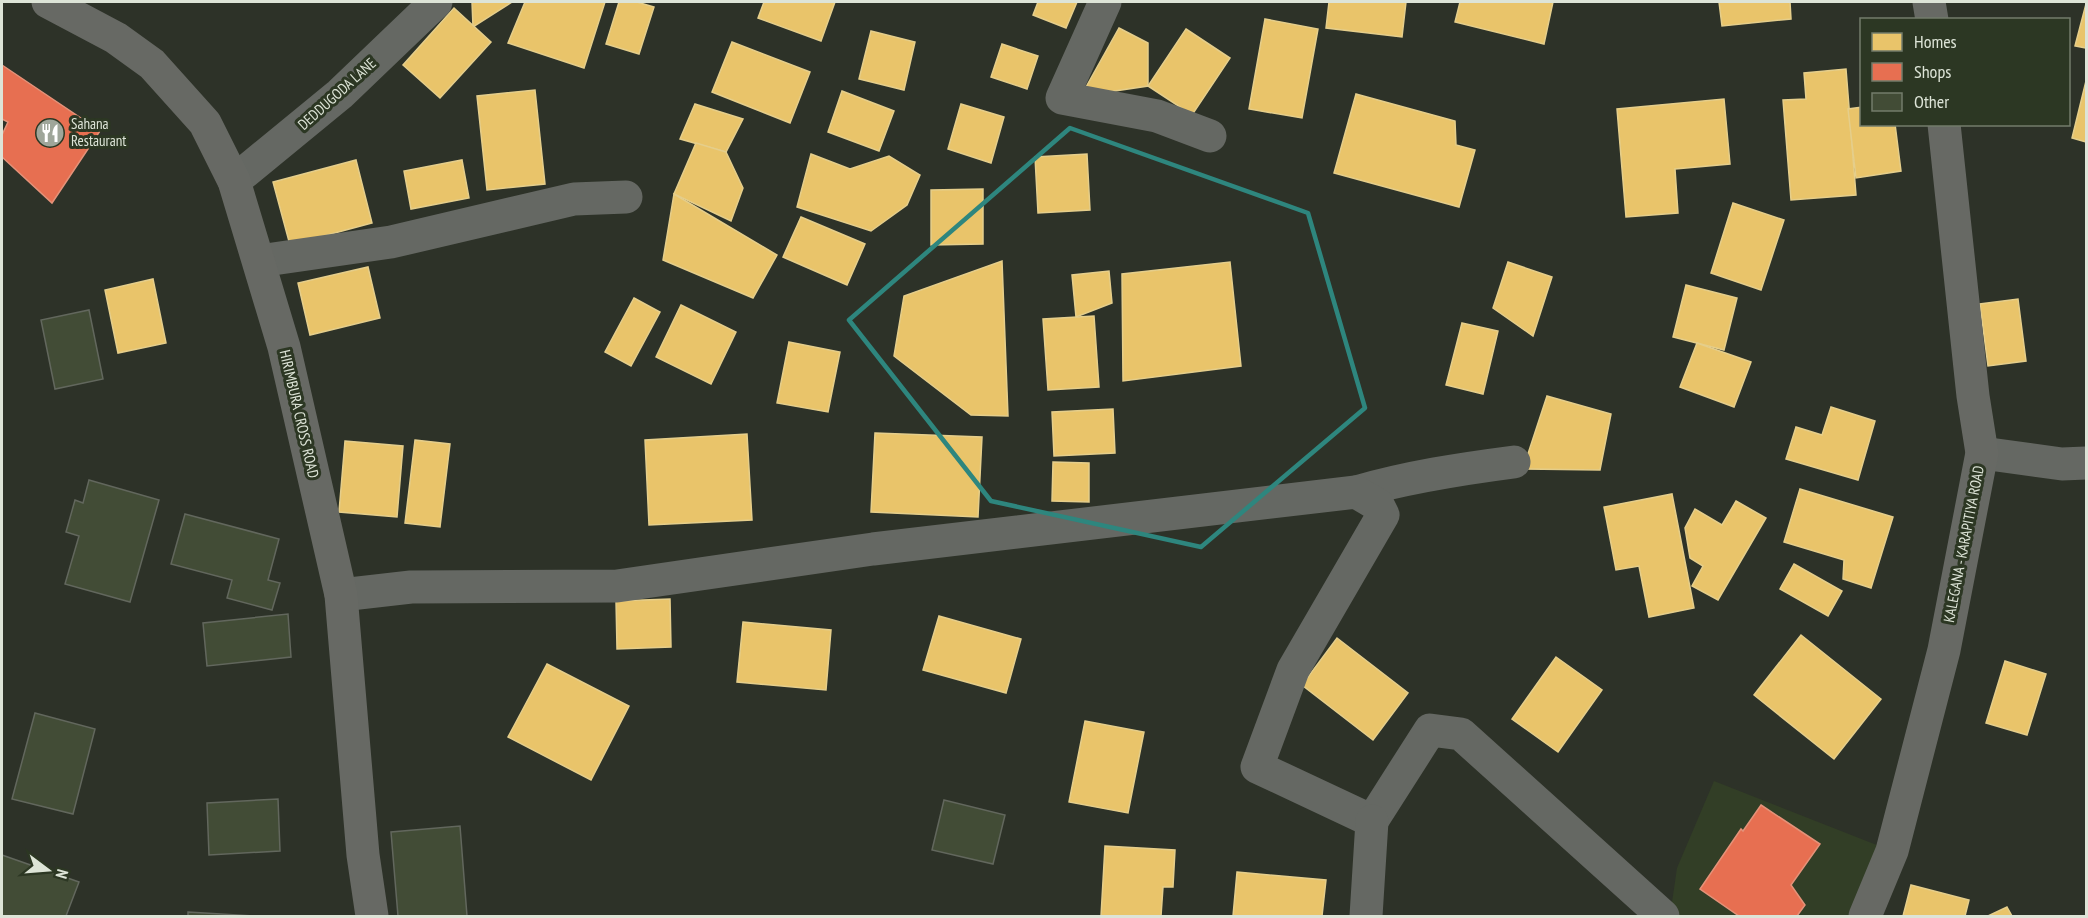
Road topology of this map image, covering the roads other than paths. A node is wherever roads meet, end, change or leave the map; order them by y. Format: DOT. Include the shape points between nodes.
graph roads {
  1 [pos="48,2"];
  2 [pos="436,2"];
  3 [pos="1105,2"];
  4 [pos="1929,2"];
  5 [pos="1932,18"];
  6 [pos="1944,126"];
  7 [pos="1210,136"];
  8 [pos="234,181"];
  9 [pos="626,197"];
  10 [pos="259,261"];
  11 [pos="1982,453"];
  12 [pos="1514,462"];
  13 [pos="2086,463"];
  14 [pos="1356,492"];
  15 [pos="341,595"];
  16 [pos="1372,821"];
  17 [pos="372,916"];
  18 [pos="1366,916"];
  19 [pos="1663,916"];
  20 [pos="1865,916"];
  1 -- 8 [label="main road, HIRIMBURA CROSS ROAD" via="116,38 152,64 205,123"];
  2 -- 8 [label="street, DEDDUGODA LANE" via="340,94"];
  3 -- 7 [label="street" via="1062,98 1157,116"];
  4 -- 5 [label="main road"];
  6 -- 11 [label="main road, KALEGANA - KARAPITIYA ROAD" via="1972,396"];
  8 -- 10 [label="main road, HIRIMBURA CROSS ROAD"];
  9 -- 10 [label="street" via="574,199 391,242"];
  10 -- 15 [label="main road, HIRIMBURA CROSS ROAD" via="284,347"];
  11 -- 13 [label="street" via="2062,464"];
  11 -- 20 [label="main road, KALEGANA - KARAPITIYA ROAD" via="1944,650 1892,851"];
  12 -- 14 [label="street" via="1447,470"];
  14 -- 15 [label="street" via="873,549 617,586 411,587"];
  14 -- 16 [label="street" via="1378,504 1383,515 1293,670 1257,767"];
  15 -- 17 [label="main road, HIRIMBURA CROSS ROAD" via="363,855"];
  16 -- 18 [label="street"];
  16 -- 19 [label="street" via="1430,730 1461,734"];
}
